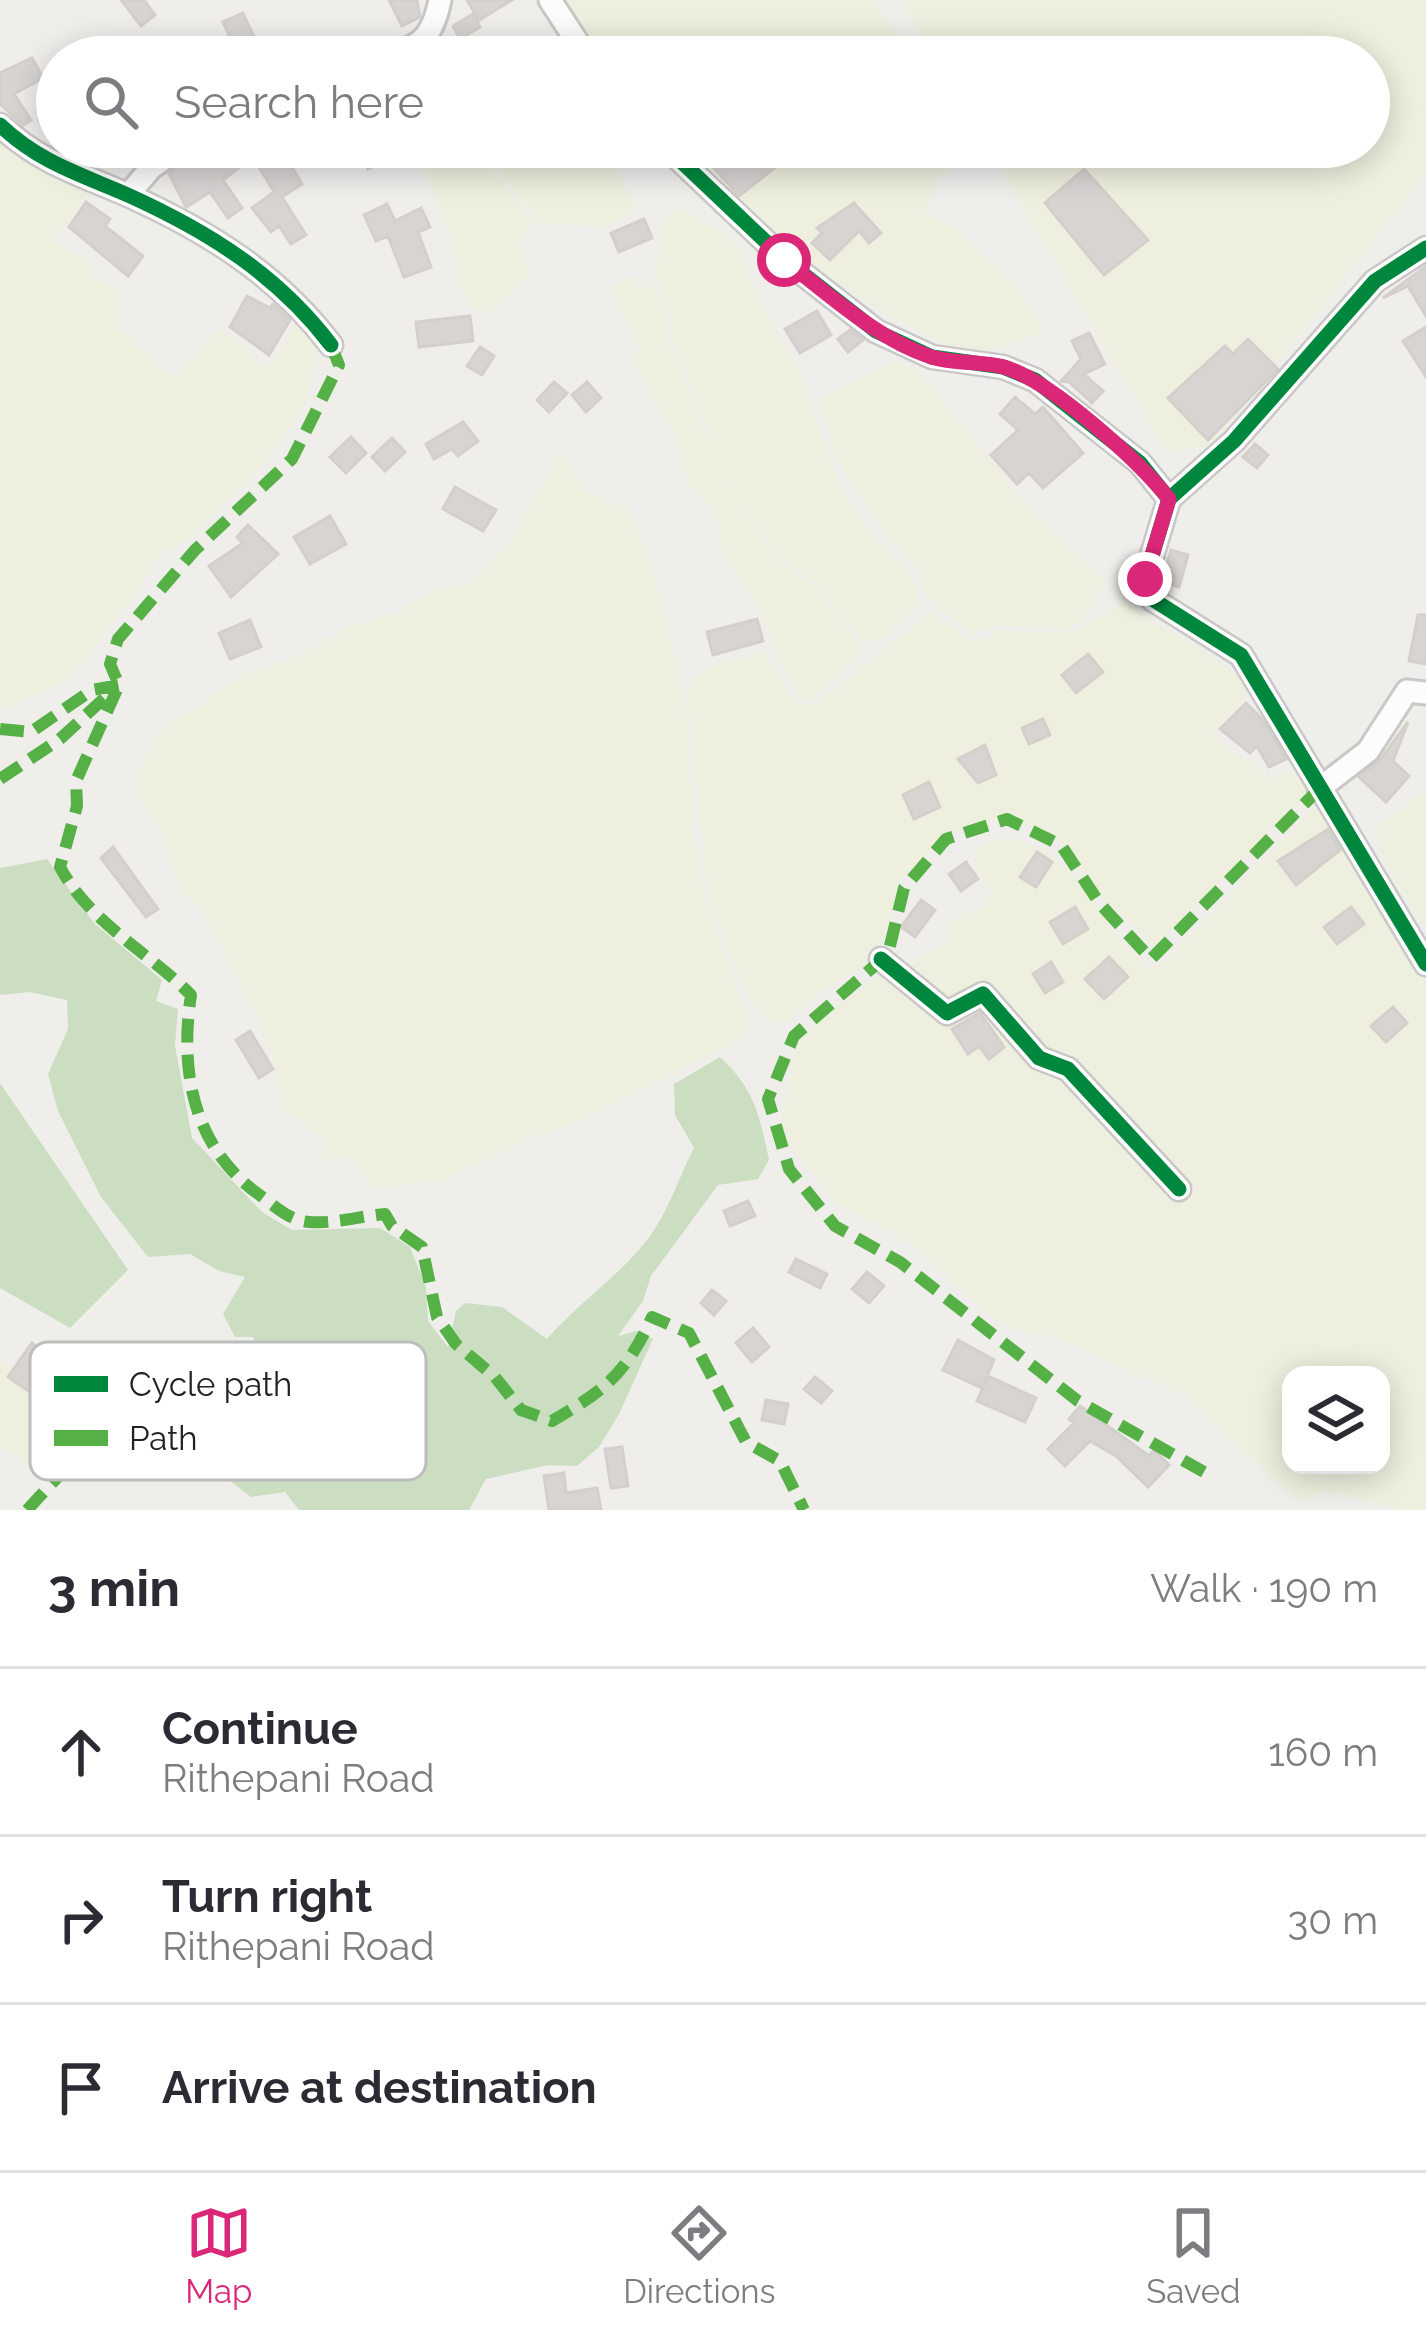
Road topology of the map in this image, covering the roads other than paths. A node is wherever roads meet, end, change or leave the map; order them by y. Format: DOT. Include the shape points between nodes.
graph roads {
  1 [pos="440,0"];
  2 [pos="550,0"];
  3 [pos="430,36"];
  4 [pos="573,36"];
  5 [pos="0,124"];
  6 [pos="36,154"];
  7 [pos="58,168"];
  8 [pos="151,168"];
  9 [pos="687,168"];
  10 [pos="128,195"];
  11 [pos="1426,248"];
  12 [pos="331,345"];
  13 [pos="1169,499"];
  14 [pos="1426,693"];
  15 [pos="1319,789"];
  16 [pos="881,959"];
  17 [pos="1426,964"];
  18 [pos="1179,1189"];
  1 -- 3 [label="street"];
  2 -- 4 [label="street"];
  5 -- 6 [label="street"];
  7 -- 10 [label="street"];
  8 -- 10 [label="street"];
  9 -- 13 [label="street" via="784,260 876,331 932,357 1035,380 1140,463"];
  10 -- 12 [label="street" via="244,257 300,305"];
  11 -- 13 [label="street" via="1375,281 1234,441"];
  13 -- 15 [label="street" via="1145,579 1152,599 1241,655"];
  14 -- 15 [label="street" via="1407,691 1368,752"];
  15 -- 17 [label="street"];
  16 -- 18 [label="street" via="947,1013 983,994 1039,1058 1068,1070"];
}
